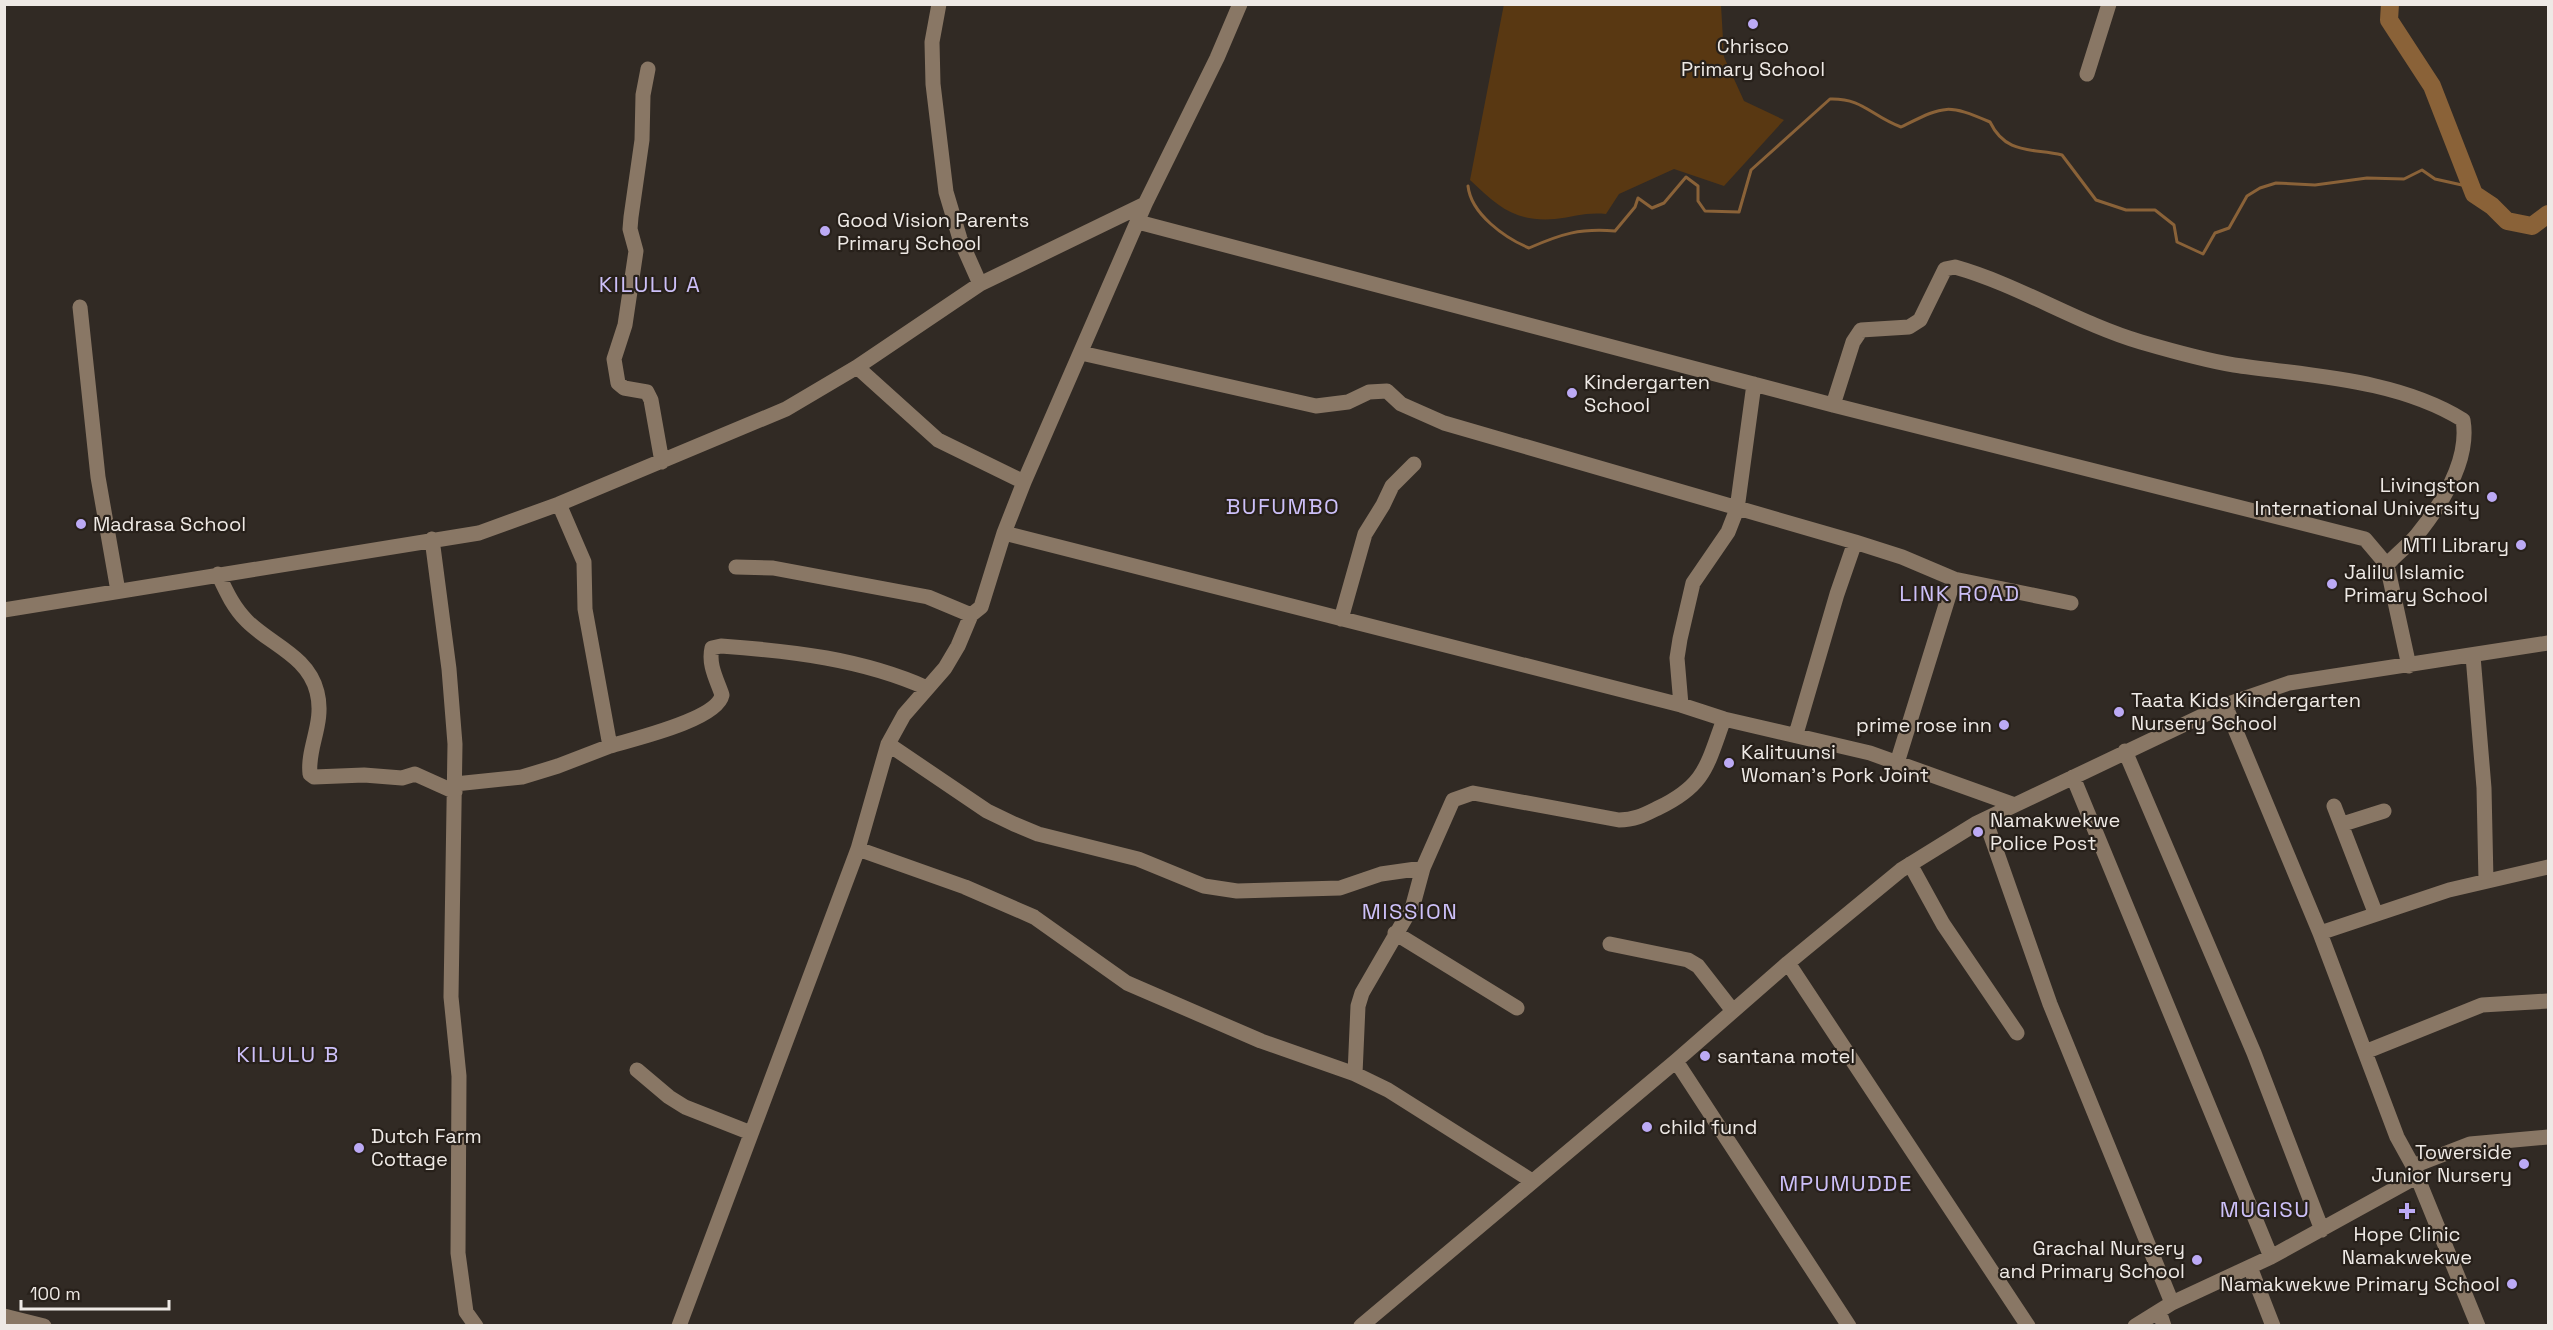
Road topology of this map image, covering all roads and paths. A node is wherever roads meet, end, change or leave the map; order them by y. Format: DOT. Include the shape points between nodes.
graph roads {
  1 [pos="939,4"];
  2 [pos="1240,4"];
  3 [pos="2109,4"];
  4 [pos="648,69"];
  5 [pos="2087,74"];
  6 [pos="1145,204"];
  7 [pos="1138,222"];
  8 [pos="981,284"];
  9 [pos="80,307"];
  10 [pos="1081,353"];
  11 [pos="857,367"];
  12 [pos="1755,384"];
  13 [pos="1833,405"];
  14 [pos="662,462"];
  15 [pos="1414,464"];
  16 [pos="1024,482"];
  17 [pos="559,504"];
  18 [pos="1737,510"];
  19 [pos="1004,533"];
  20 [pos="432,539"];
  21 [pos="1855,542"];
  22 [pos="2387,565"];
  23 [pos="736,567"];
  24 [pos="218,574"];
  25 [pos="1954,579"];
  26 [pos="118,591"];
  27 [pos="2071,603"];
  28 [pos="4,610"];
  29 [pos="971,615"];
  30 [pos="1341,619"];
  31 [pos="2548,643"];
  32 [pos="2473,656"];
  33 [pos="2409,666"];
  34 [pos="927,688"];
  35 [pos="1681,705"];
  36 [pos="2225,705"];
  37 [pos="1724,719"];
  38 [pos="1796,734"];
  39 [pos="888,744"];
  40 [pos="610,746"];
  41 [pos="2125,750"];
  42 [pos="1897,763"];
  43 [pos="2073,777"];
  44 [pos="455,788"];
  45 [pos="2015,805"];
  46 [pos="2334,806"];
  47 [pos="2384,811"];
  48 [pos="1985,819"];
  49 [pos="2343,824"];
  50 [pos="858,849"];
  51 [pos="1910,864"];
  52 [pos="2548,867"];
  53 [pos="1423,868"];
  54 [pos="2486,881"];
  55 [pos="2375,912"];
  56 [pos="1395,933"];
  57 [pos="2320,933"];
  58 [pos="1610,944"];
  59 [pos="1788,963"];
  60 [pos="2548,1000"];
  61 [pos="1517,1008"];
  62 [pos="1733,1011"];
  63 [pos="2017,1033"];
  64 [pos="2365,1052"];
  65 [pos="1676,1061"];
  66 [pos="637,1070"];
  67 [pos="1355,1074"];
  68 [pos="752,1133"];
  69 [pos="2548,1137"];
  70 [pos="2415,1171"];
  71 [pos="1532,1181"];
  72 [pos="2322,1230"];
  73 [pos="2271,1257"];
  74 [pos="2250,1267"];
  75 [pos="2165,1313"];
  76 [pos="4,1316"];
  77 [pos="1847,1325"];
  78 [pos="44,1326"];
  79 [pos="476,1326"];
  80 [pos="679,1326"];
  81 [pos="1361,1326"];
  82 [pos="2028,1326"];
  83 [pos="2135,1326"];
  84 [pos="2273,1326"];
  85 [pos="2478,1326"];
  1 -- 8 [label="street" via="932,42 933,84 946,192 960,239"];
  2 -- 6 [label="street"];
  3 -- 5 [label="street"];
  4 -- 14 [label="street" via="630,229 635,264 614,359 618,383 647,392 651,400"];
  6 -- 7 [label="street"];
  6 -- 8 [label="street"];
  7 -- 10 [label="street"];
  7 -- 12 [label="street"];
  8 -- 11 [label="street"];
  9 -- 26 [label="street" via="98,477"];
  10 -- 16 [label="street"];
  10 -- 18 [label="street" via="1316,406 1388,391 1401,404 1444,423"];
  11 -- 14 [label="street" via="786,409"];
  11 -- 16 [label="street" via="938,441"];
  12 -- 13 [label="street"];
  12 -- 18 [label="street"];
  13 -- 22 [label="street" via="2365,539"];
  13 -- 22 [label="street" via="1853,342 1861,330 1909,327 1920,320 1944,269 1955,267 2140,341 2206,359 2337,379 2398,394 2445,409 2463,420 2465,431 2463,448 2443,497 2415,537"];
  14 -- 17 [label="street"];
  15 -- 30 [label="street" via="1392,486 1365,534"];
  16 -- 19 [label="street"];
  17 -- 20 [label="street" via="479,533"];
  17 -- 40 [label="street" via="584,562 585,609"];
  18 -- 21 [label="street"];
  18 -- 35 [label="street" via="1728,532 1693,583 1677,658"];
  19 -- 29 [label="street" via="981,607"];
  19 -- 30 [label="street"];
  20 -- 24 [label="street"];
  20 -- 44 [label="street" via="449,669"];
  21 -- 25 [label="street"];
  21 -- 38 [label="street"];
  22 -- 33 [label="street"];
  23 -- 29 [label="street" via="773,568 928,597"];
  24 -- 26 [label="street"];
  24 -- 44 [label="street" via="232,604 247,621 291,653 311,676 320,718 310,774 402,778 415,774"];
  25 -- 27 [label="street"];
  25 -- 42 [label="street"];
  26 -- 28 [label="street"];
  29 -- 34 [label="street" via="945,668"];
  30 -- 35 [label="street"];
  31 -- 32 [label="street"];
  32 -- 33 [label="street"];
  32 -- 54 [label="street" via="2484,788"];
  33 -- 36 [label="street" via="2289,683"];
  34 -- 39 [label="street" via="904,715"];
  34 -- 40 [label="street" via="893,672 858,664 792,651 721,646 712,648 710,655 722,695 714,708 681,724"];
  35 -- 37 [label="street"];
  36 -- 41 [label="street"];
  36 -- 57 [label="street"];
  37 -- 38 [label="street"];
  37 -- 53 [label="street" via="1704,772 1693,788 1635,820 1473,793 1462,795 1453,800"];
  38 -- 42 [label="street"];
  39 -- 50 [label="street"];
  39 -- 53 [label="street" via="987,811 1014,824 1138,860 1204,886 1238,891 1340,888 1381,874"];
  40 -- 44 [label="street" via="522,777"];
  41 -- 43 [label="street"];
  41 -- 72 [label="street" via="2254,1053"];
  42 -- 45 [label="street"];
  43 -- 45 [label="street"];
  43 -- 73 [label="street"];
  44 -- 79 [label="street" via="451,997 459,1076 456,1221 466,1312"];
  45 -- 48 [label="street"];
  46 -- 49 [label="street"];
  47 -- 49 [label="street"];
  48 -- 51 [label="street"];
  48 -- 75 [label="street"];
  49 -- 55 [label="street"];
  50 -- 67 [label="street" via="1034,916 1127,983 1261,1041"];
  50 -- 68 [label="street"];
  51 -- 59 [label="street"];
  51 -- 63 [label="street" via="1943,924"];
  52 -- 54 [label="street"];
  53 -- 56 [label="street" via="1413,905"];
  54 -- 55 [label="street"];
  55 -- 57 [label="street"];
  56 -- 61 [label="street"];
  56 -- 67 [label="street" via="1358,1006"];
  57 -- 64 [label="street"];
  58 -- 62 [label="street" via="1688,960 1698,966"];
  59 -- 62 [label="street"];
  59 -- 82 [label="street"];
  60 -- 64 [label="street" via="2482,1005"];
  62 -- 65 [label="street"];
  64 -- 70 [label="street" via="2397,1137"];
  65 -- 71 [label="street"];
  65 -- 77 [label="street"];
  66 -- 68 [label="street" via="685,1107"];
  67 -- 71 [label="street" via="1388,1090"];
  68 -- 80 [label="street"];
  69 -- 70 [label="street" via="2470,1144"];
  70 -- 72 [label="street"];
  70 -- 85 [label="street"];
  71 -- 81 [label="street"];
  72 -- 73 [label="street"];
  73 -- 74 [label="street"];
  74 -- 75 [label="street"];
  74 -- 84 [label="street"];
  75 -- 83 [label="street"];
  76 -- 78 [label="street"];
}
